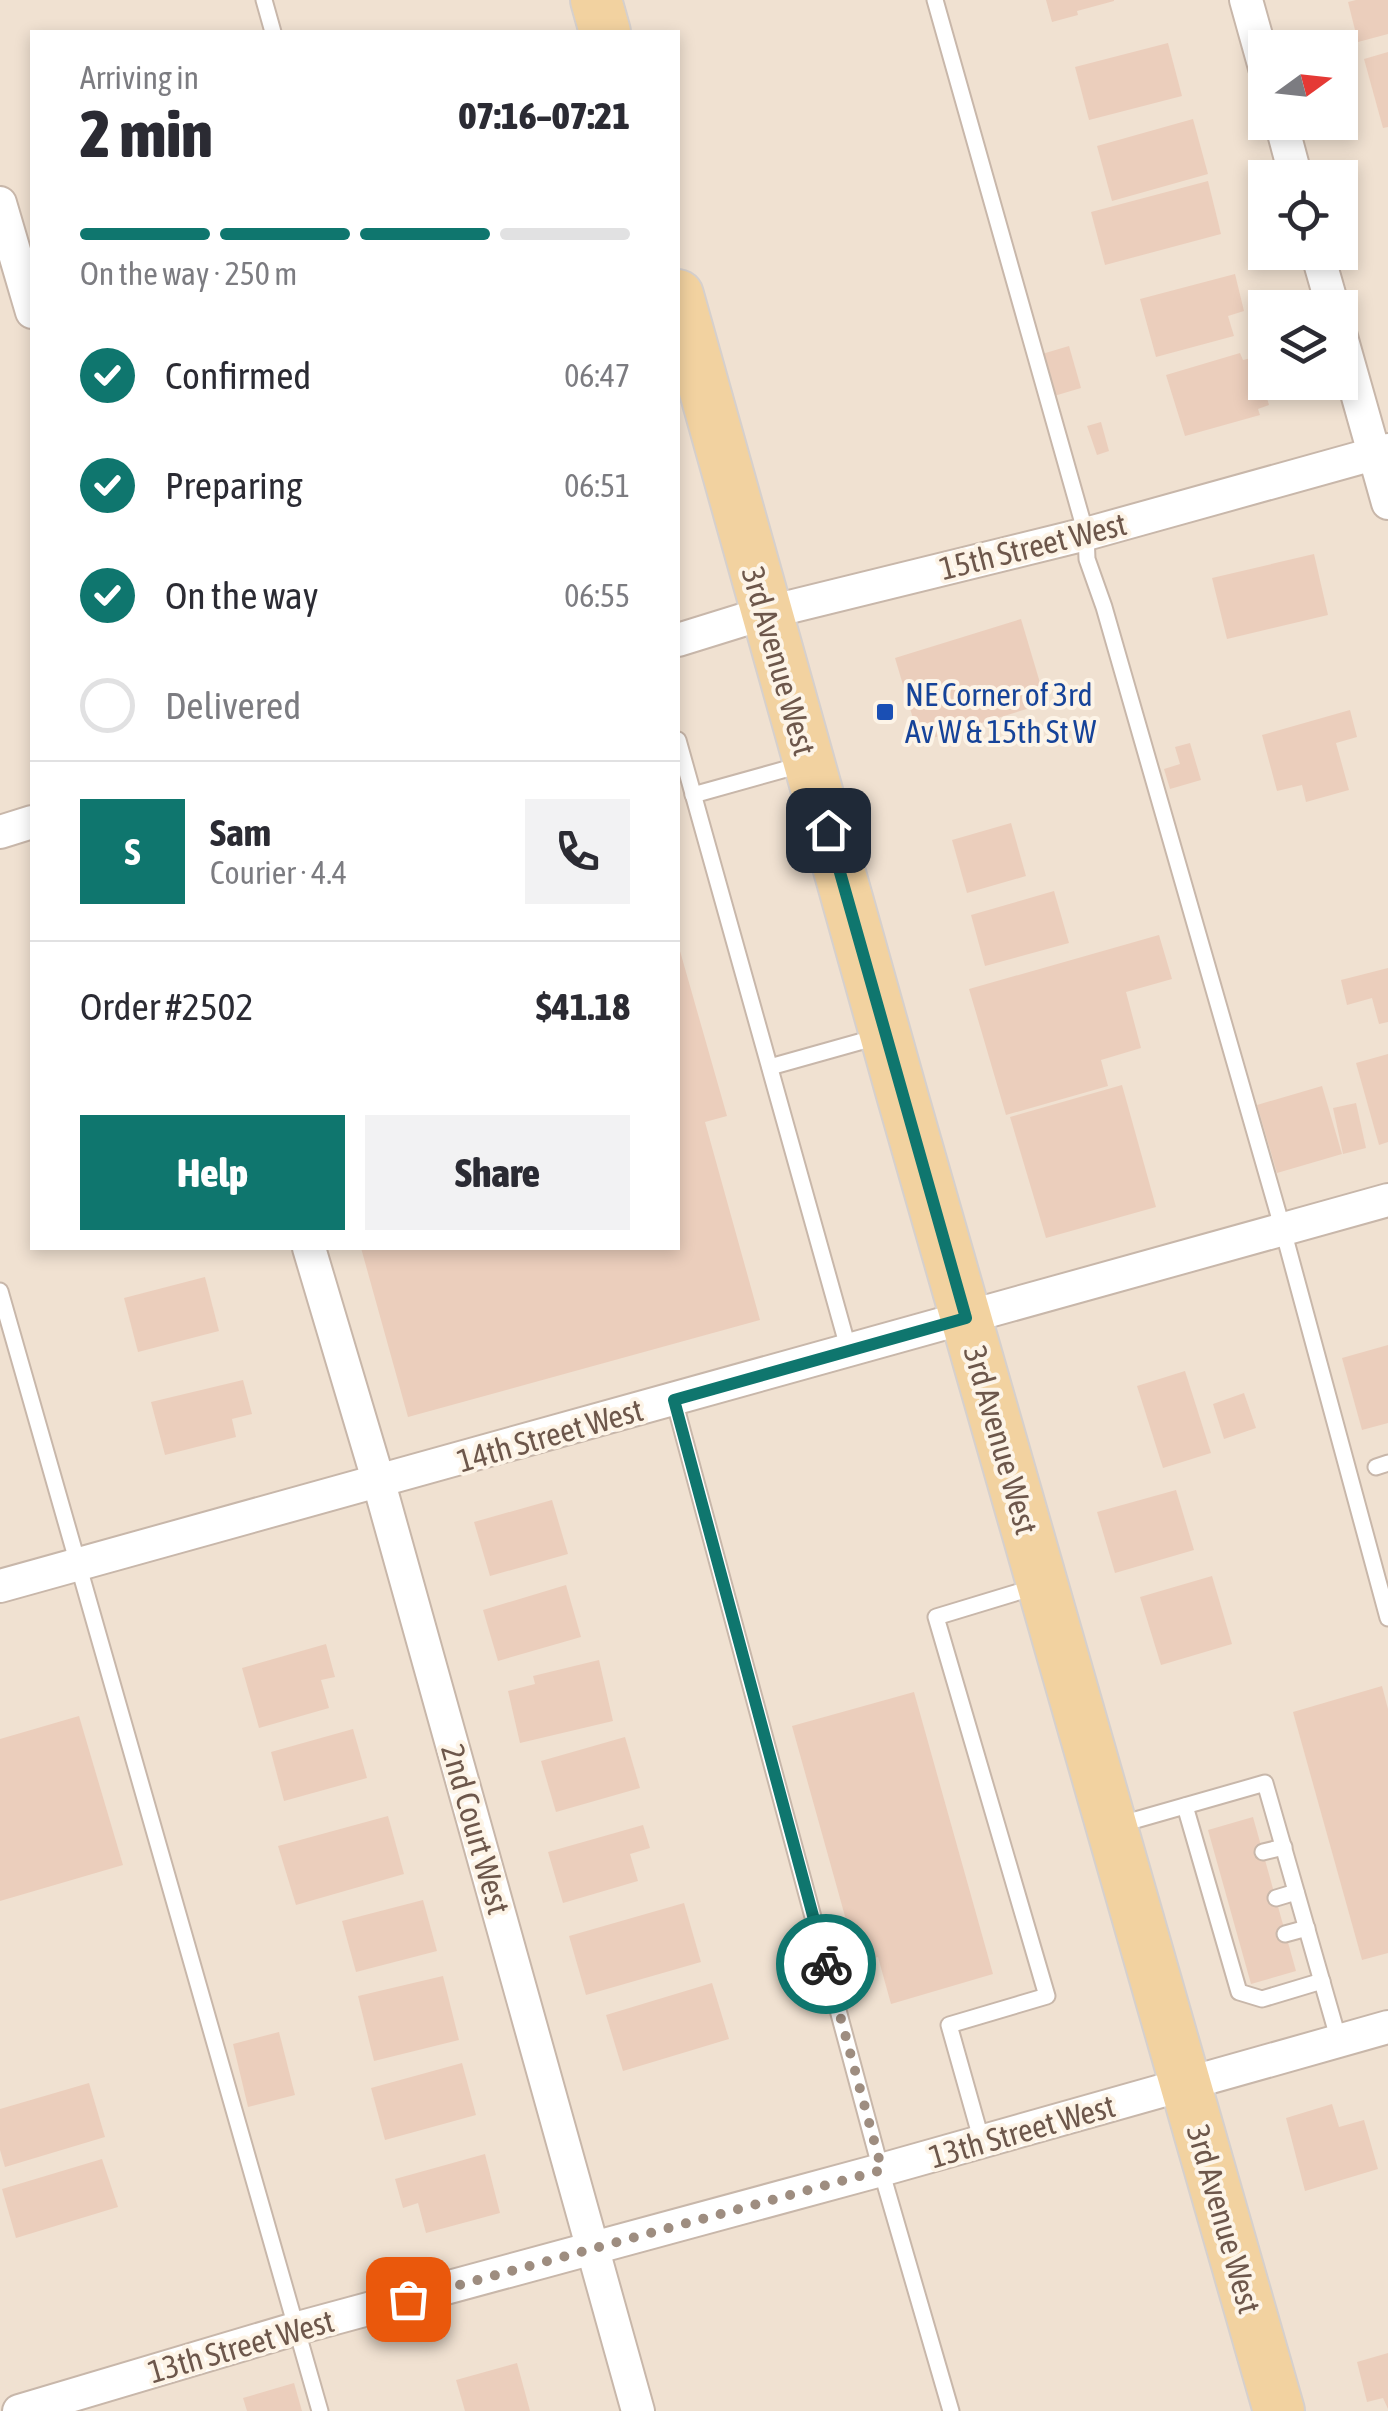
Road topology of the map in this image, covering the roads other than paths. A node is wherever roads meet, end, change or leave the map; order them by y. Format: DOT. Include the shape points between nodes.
graph roads {
  1 [pos="264,0"];
  2 [pos="596,0"];
  3 [pos="934,0"];
  4 [pos="1246,0"];
  5 [pos="272,30"];
  6 [pos="604,30"];
  7 [pos="1254,30"];
  8 [pos="0,203"];
  9 [pos="680,301"];
  10 [pos="30,305"];
  11 [pos="1358,386"];
  12 [pos="1381,452"];
  13 [pos="1388,503"];
  14 [pos="1086,534"];
  15 [pos="766,613"];
  16 [pos="680,639"];
  17 [pos="680,747"];
  18 [pos="808,762"];
  19 [pos="693,796"];
  20 [pos="30,823"];
  21 [pos="0,832"];
  22 [pos="886,1035"];
  23 [pos="770,1066"];
  24 [pos="1388,1200"];
  25 [pos="1282,1230"];
  26 [pos="311,1250"];
  27 [pos="0,1291"];
  28 [pos="966,1318"];
  29 [pos="849,1351"];
  30 [pos="674,1400"];
  31 [pos="379,1482"];
  32 [pos="78,1566"];
  33 [pos="1042,1584"];
  34 [pos="0,1586"];
  35 [pos="1388,1618"];
  36 [pos="1185,1806"];
  37 [pos="1111,1826"];
  38 [pos="1284,1848"];
  39 [pos="1263,1852"];
  40 [pos="1296,1892"];
  41 [pos="1276,1898"];
  42 [pos="1307,1928"];
  43 [pos="1286,1934"];
  44 [pos="1322,1982"];
  45 [pos="1388,2027"];
  46 [pos="1339,2041"];
  47 [pos="1185,2084"];
  48 [pos="982,2142"];
  49 [pos="882,2170"];
  50 [pos="593,2249"];
  51 [pos="298,2328"];
  52 [pos="20,2411"];
  53 [pos="320,2411"];
  54 [pos="638,2411"];
  55 [pos="951,2411"];
  56 [pos="1279,2411"];
  1 -- 5 [label="lane"];
  2 -- 6 [label="main road"];
  3 -- 14 [label="lane"];
  4 -- 7 [label="street"];
  8 -- 10 [label="street"];
  9 -- 15 [label="main road, 3rd Avenue West"];
  11 -- 12 [label="street"];
  12 -- 13 [label="street"];
  12 -- 14 [label="street, 15th Street West"];
  14 -- 15 [label="street, 15th Street West"];
  14 -- 25 [label="lane" via="1087,560"];
  15 -- 16 [label="street, 15th Street West"];
  15 -- 18 [label="main road, 3rd Avenue West"];
  17 -- 19 [label="lane"];
  18 -- 19 [label="lane"];
  18 -- 22 [label="main road, 3rd Avenue West"];
  19 -- 23 [label="lane"];
  20 -- 21 [label="street"];
  22 -- 23 [label="lane"];
  22 -- 28 [label="main road, 3rd Avenue West"];
  23 -- 29 [label="lane"];
  24 -- 25 [label="street, 14th Street West"];
  25 -- 28 [label="street, 14th Street West"];
  25 -- 35 [label="lane"];
  26 -- 31 [label="street, 2nd Court West"];
  27 -- 32 [label="lane"];
  28 -- 29 [label="street, 14th Street West"];
  28 -- 33 [label="main road, 3rd Avenue West"];
  29 -- 30 [label="street, 14th Street West"];
  30 -- 31 [label="street, 14th Street West"];
  30 -- 49 [label="lane"];
  31 -- 32 [label="street, 14th Street West"];
  31 -- 50 [label="street, 2nd Court West"];
  32 -- 34 [label="street, 14th Street West"];
  32 -- 51 [label="lane"];
  33 -- 37 [label="main road, 3rd Avenue West"];
  33 -- 48 [label="lane" via="936,1617 1047,1996 949,2025"];
  36 -- 37 [label="lane"];
  36 -- 38 [label="lane" via="1265,1783"];
  36 -- 44 [label="lane" via="1211,1867 1234,1949 1238,1992 1262,1999"];
  37 -- 47 [label="main road, 3rd Avenue West"];
  38 -- 39 [label="lane"];
  38 -- 40 [label="lane"];
  40 -- 41 [label="lane"];
  40 -- 42 [label="lane"];
  42 -- 43 [label="lane"];
  42 -- 44 [label="lane"];
  44 -- 46 [label="lane"];
  45 -- 46 [label="street, 13th Street West"];
  46 -- 47 [label="street, 13th Street West"];
  47 -- 48 [label="street, 13th Street West"];
  47 -- 56 [label="main road, 3rd Avenue West"];
  48 -- 49 [label="street, 13th Street West"];
  49 -- 50 [label="street, 13th Street West"];
  49 -- 55 [label="lane"];
  50 -- 51 [label="street, 13th Street West"];
  50 -- 54 [label="street, 2nd Court West"];
  51 -- 52 [label="street, 13th Street West"];
  51 -- 53 [label="lane"];
}
